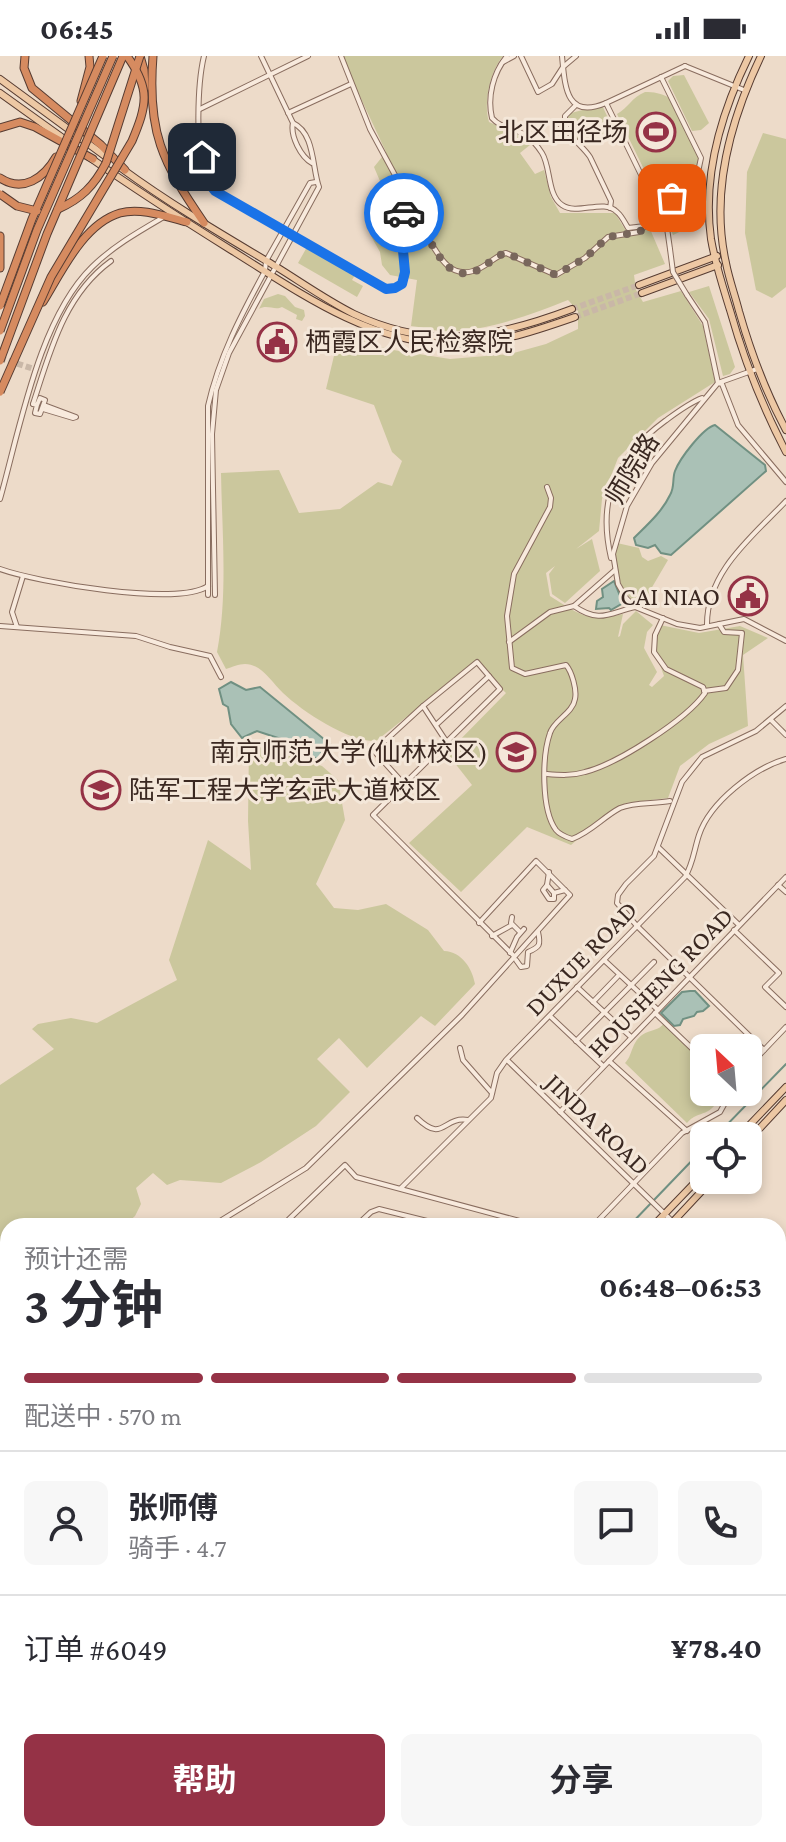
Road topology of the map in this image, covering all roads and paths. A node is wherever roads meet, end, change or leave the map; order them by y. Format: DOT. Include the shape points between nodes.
graph roads {
  1 [pos="25,56"];
  2 [pos="89,56"];
  3 [pos="103,56"];
  4 [pos="113,56"];
  5 [pos="125,56"];
  6 [pos="140,56"];
  7 [pos="153,56"];
  8 [pos="204,56"];
  9 [pos="261,56"];
  10 [pos="308,56"];
  11 [pos="341,56"];
  12 [pos="507,56"];
  13 [pos="514,56"];
  14 [pos="521,56"];
  15 [pos="562,56"];
  16 [pos="576,56"];
  17 [pos="689,56"];
  18 [pos="749,56"];
  19 [pos="761,56"];
  20 [pos="501,63"];
  21 [pos="685,66"];
  22 [pos="563,67"];
  23 [pos="270,74"];
  24 [pos="661,77"];
  25 [pos="0,79"];
  26 [pos="352,83"];
  27 [pos="731,84"];
  28 [pos="145,88"];
  29 [pos="744,90"];
  30 [pos="0,93"];
  31 [pos="81,101"];
  32 [pos="606,103"];
  33 [pos="575,106"];
  34 [pos="200,109"];
  35 [pos="288,113"];
  36 [pos="564,122"];
  37 [pos="293,123"];
  38 [pos="554,126"];
  39 [pos="0,128"];
  40 [pos="63,144"];
  41 [pos="93,159"];
  42 [pos="312,163"];
  43 [pos="125,170"];
  44 [pos="0,178"];
  45 [pos="317,182"];
  46 [pos="0,194"];
  47 [pos="656,205"];
  48 [pos="399,208"];
  49 [pos="610,208"];
  50 [pos="165,216"];
  51 [pos="661,217"];
  52 [pos="187,222"];
  53 [pos="204,223"];
  54 [pos="645,226"];
  55 [pos="284,229"];
  56 [pos="294,235"];
  57 [pos="0,236"];
  58 [pos="715,257"];
  59 [pos="725,259"];
  60 [pos="111,261"];
  61 [pos="266,261"];
  62 [pos="717,265"];
  63 [pos="275,266"];
  64 [pos="0,268"];
  65 [pos="673,272"];
  66 [pos="269,273"];
  67 [pos="677,280"];
  68 [pos="0,306"];
  69 [pos="572,309"];
  70 [pos="575,317"];
  71 [pos="29,325"];
  72 [pos="0,331"];
  73 [pos="0,361"];
  74 [pos="757,369"];
  75 [pos="749,371"];
  76 [pos="718,383"];
  77 [pos="0,392"];
  78 [pos="705,398"];
  79 [pos="32,404"];
  80 [pos="44,407"];
  81 [pos="786,430"];
  82 [pos="786,452"];
  83 [pos="786,482"];
  84 [pos="547,487"];
  85 [pos="0,499"];
  86 [pos="786,501"];
  87 [pos="0,569"];
  88 [pos="615,571"];
  89 [pos="23,576"];
  90 [pos="208,586"];
  91 [pos="208,595"];
  92 [pos="215,595"];
  93 [pos="574,606"];
  94 [pos="635,607"];
  95 [pos="663,618"];
  96 [pos="719,623"];
  97 [pos="0,626"];
  98 [pos="707,626"];
  99 [pos="17,627"];
  100 [pos="786,641"];
  101 [pos="509,642"];
  102 [pos="489,676"];
  103 [pos="221,677"];
  104 [pos="704,691"];
  105 [pos="423,706"];
  106 [pos="786,706"];
  107 [pos="771,720"];
  108 [pos="436,725"];
  109 [pos="786,735"];
  110 [pos="446,741"];
  111 [pos="786,759"];
  112 [pos="546,774"];
  113 [pos="403,783"];
  114 [pos="670,801"];
  115 [pos="658,847"];
  116 [pos="549,872"];
  117 [pos="687,873"];
  118 [pos="786,877"];
  119 [pos="547,885"];
  120 [pos="778,885"];
  121 [pos="543,890"];
  122 [pos="565,890"];
  123 [pos="786,892"];
  124 [pos="537,893"];
  125 [pos="554,893"];
  126 [pos="512,917"];
  127 [pos="479,923"];
  128 [pos="512,925"];
  129 [pos="739,925"];
  130 [pos="637,926"];
  131 [pos="507,929"];
  132 [pos="734,930"];
  133 [pos="537,931"];
  134 [pos="520,932"];
  135 [pos="492,936"];
  136 [pos="513,956"];
  137 [pos="604,960"];
  138 [pos="654,962"];
  139 [pos="619,974"];
  140 [pos="689,978"];
  141 [pos="630,985"];
  142 [pos="577,987"];
  143 [pos="593,1002"];
  144 [pos="786,1007"];
  145 [pos="604,1012"];
  146 [pos="656,1012"];
  147 [pos="550,1016"];
  148 [pos="786,1027"];
  149 [pos="632,1037"];
  150 [pos="576,1041"];
  151 [pos="690,1046"];
  152 [pos="460,1048"];
  153 [pos="764,1050"];
  154 [pos="506,1060"];
  155 [pos="609,1061"];
  156 [pos="604,1066"];
  157 [pos="786,1087"];
  158 [pos="492,1093"];
  159 [pos="786,1100"];
  160 [pos="723,1106"];
  161 [pos="560,1112"];
  162 [pos="417,1118"];
  163 [pos="468,1120"];
  164 [pos="752,1122"];
  165 [pos="762,1126"];
  166 [pos="687,1131"];
  167 [pos="633,1183"];
  168 [pos="401,1188"];
  169 [pos="690,1188"];
  170 [pos="700,1194"];
  171 [pos="665,1214"];
  172 [pos="225,1218"];
  173 [pos="290,1218"];
  174 [pos="365,1218"];
  175 [pos="415,1218"];
  176 [pos="509,1218"];
  177 [pos="600,1218"];
  178 [pos="661,1218"];
  179 [pos="668,1218"];
  180 [pos="679,1218"];
  1 -- 43 [label="highway" via="32,88"];
  2 -- 31 [label="highway, bridge"];
  3 -- 31 [label="highway, bridge"];
  4 -- 72 [label="highway, bridge"];
  5 -- 28 [label="highway, bridge"];
  5 -- 73 [label="highway, bridge" via="47,234"];
  6 -- 28 [label="highway, bridge"];
  6 -- 46 [label="highway, bridge" via="106,163 86,193 55,210 37,211"];
  7 -- 53 [label="highway" via="157,135 167,167"];
  8 -- 34 [label="street"];
  9 -- 23 [label="street"];
  10 -- 23 [label="street"];
  11 -- 26 [label="street"];
  12 -- 20 [label="street"];
  13 -- 20 [label="street"];
  14 -- 22 [label="street" via="538,92 552,84"];
  15 -- 22 [label="street"];
  16 -- 22 [label="street"];
  17 -- 21 [label="street"];
  18 -- 27 [label="main road"];
  19 -- 29 [label="main road"];
  20 -- 49 [label="street" via="491,94 492,118 530,137 549,167 554,196 562,205"];
  21 -- 24 [label="street"];
  21 -- 27 [label="street"];
  22 -- 33 [label="street"];
  23 -- 34 [label="street"];
  23 -- 35 [label="street"];
  24 -- 32 [label="street"];
  24 -- 47 [label="street" via="701,158 691,188"];
  25 -- 43 [label="main road"];
  26 -- 35 [label="street"];
  26 -- 48 [label="street" via="396,177"];
  27 -- 29 [label="street"];
  27 -- 58 [label="main road" via="712,168 709,217"];
  28 -- 71 [label="highway, bridge" via="146,104 132,141 51,277"];
  29 -- 59 [label="main road" via="722,170"];
  30 -- 41 [label="main road"];
  31 -- 40 [label="highway, bridge"];
  32 -- 33 [label="street" via="582,110"];
  32 -- 47 [label="street"];
  33 -- 36 [label="street"];
  34 -- 55 [label="street" via="207,181 215,191"];
  35 -- 37 [label="street"];
  36 -- 38 [label="street"];
  36 -- 49 [label="street" via="590,157"];
  37 -- 42 [label="street" via="301,129"];
  37 -- 42 [label="street" via="291,130"];
  39 -- 41 [label="highway" via="20,122"];
  40 -- 44 [label="highway, bridge" via="41,177 13,184"];
  40 -- 68 [label="highway, bridge"];
  41 -- 52 [label="main road"];
  42 -- 45 [label="street"];
  43 -- 53 [label="main road"];
  45 -- 55 [label="street" via="310,183"];
  45 -- 56 [label="street" via="317,194"];
  47 -- 51 [label="street"];
  48 -- 54 [label="street" via="421,227 440,258 464,274 506,253 556,275 608,237 639,232"];
  48 -- 56 [label="street" via="405,272 395,288 386,289"];
  49 -- 54 [label="street" via="628,228"];
  50 -- 52 [label="highway"];
  50 -- 71 [label="highway, bridge" via="120,213 91,232"];
  50 -- 79 [label="street" via="109,253 74,288 54,323"];
  51 -- 54 [label="street"];
  51 -- 65 [label="street, bridge" via="670,239"];
  52 -- 66 [label="main road"];
  53 -- 61 [label="main road"];
  55 -- 56 [label="street"];
  55 -- 61 [label="street"];
  56 -- 63 [label="street"];
  57 -- 64 [label="highway"];
  58 -- 59 [label="main road"];
  58 -- 62 [label="main road"];
  58 -- 65 [label="main road"];
  59 -- 62 [label="main road"];
  59 -- 74 [label="main road"];
  60 -- 79 [label="street" via="90,279 64,316"];
  61 -- 63 [label="main road"];
  61 -- 66 [label="street"];
  62 -- 67 [label="main road"];
  62 -- 75 [label="main road"];
  63 -- 66 [label="street"];
  63 -- 69 [label="main road" via="353,313 418,334 497,334"];
  65 -- 67 [label="street, bridge"];
  65 -- 67 [label="main road" via="641,289"];
  66 -- 70 [label="main road" via="350,320 417,341 499,341"];
  66 -- 90 [label="street" via="233,330 208,406"];
  66 -- 92 [label="street" via="225,362 213,405"];
  67 -- 76 [label="street, bridge" via="705,322"];
  71 -- 77 [label="highway, bridge"];
  74 -- 75 [label="street, 师院路"];
  74 -- 81 [label="main road"];
  75 -- 76 [label="street, 师院路"];
  75 -- 82 [label="main road"];
  76 -- 78 [label="street, 师院路"];
  76 -- 83 [label="street" via="738,425"];
  78 -- 88 [label="street, 师院路" via="636,487 617,534"];
  78 -- 88 [label="street" via="650,432 620,465 606,503"];
  79 -- 80 [label="street" via="38,414"];
  79 -- 80 [label="street" via="41,398"];
  79 -- 85 [label="street"];
  80 -- 80 [label="street" via="73,418 76,417"];
  84 -- 101 [label="street" via="550,507 514,574"];
  86 -- 98 [label="street" via="722,570 707,607"];
  87 -- 89 [label="street"];
  88 -- 93 [label="street"];
  88 -- 94 [label="street"];
  89 -- 90 [label="street" via="152,593 194,592"];
  89 -- 99 [label="street" via="12,612"];
  90 -- 91 [label="street"];
  93 -- 94 [label="street" via="606,617"];
  93 -- 101 [label="street" via="550,612"];
  94 -- 95 [label="street"];
  95 -- 98 [label="street"];
  95 -- 104 [label="street" via="653,645 661,665"];
  96 -- 98 [label="street"];
  96 -- 100 [label="street" via="744,619"];
  96 -- 104 [label="street" via="724,632 742,633 738,670 726,688"];
  97 -- 99 [label="street"];
  99 -- 103 [label="street" via="136,636 210,656"];
  101 -- 112 [label="street" via="517,672 566,665 571,670 575,704 549,733"];
  102 -- 105 [label="street" via="477,662"];
  102 -- 108 [label="street"];
  102 -- 110 [label="street" via="500,689"];
  104 -- 112 [label="street" via="696,706 612,760 586,772"];
  105 -- 108 [label="street"];
  105 -- 113 [label="street" via="374,751"];
  106 -- 107 [label="street"];
  107 -- 109 [label="street"];
  107 -- 115 [label="street" via="702,757 682,782"];
  108 -- 110 [label="street"];
  110 -- 113 [label="street"];
  111 -- 117 [label="street, DUXUE ROAD" via="754,771 706,820"];
  112 -- 114 [label="street" via="545,802 551,820 558,833 572,839 619,809"];
  113 -- 127 [label="street" via="373,815"];
  115 -- 117 [label="street"];
  115 -- 130 [label="street" via="618,895 617,903"];
  116 -- 119 [label="street"];
  116 -- 122 [label="street"];
  116 -- 127 [label="street" via="536,861"];
  117 -- 129 [label="street"];
  117 -- 130 [label="street, DUXUE ROAD"];
  118 -- 120 [label="street, HOUSHENG ROAD"];
  119 -- 121 [label="street"];
  119 -- 125 [label="street"];
  120 -- 123 [label="street"];
  120 -- 129 [label="street, HOUSHENG ROAD"];
  121 -- 124 [label="street"];
  121 -- 125 [label="street" via="550,902"];
  122 -- 125 [label="street"];
  122 -- 133 [label="street" via="570,895"];
  126 -- 128 [label="street"];
  127 -- 135 [label="street"];
  128 -- 131 [label="street"];
  128 -- 134 [label="street"];
  129 -- 132 [label="street, HOUSHENG ROAD"];
  130 -- 137 [label="street, DUXUE ROAD"];
  130 -- 140 [label="street"];
  131 -- 134 [label="street"];
  131 -- 135 [label="street"];
  132 -- 140 [label="street, HOUSHENG ROAD"];
  132 -- 144 [label="street" via="779,973 765,987"];
  133 -- 136 [label="street"];
  133 -- 136 [label="street" via="541,943 528,952 527,966 521,967"];
  134 -- 136 [label="street"];
  135 -- 136 [label="street"];
  136 -- 172 [label="street" via="423,1055 306,1168"];
  137 -- 139 [label="street"];
  137 -- 142 [label="street, DUXUE ROAD"];
  138 -- 141 [label="street"];
  139 -- 141 [label="street"];
  139 -- 143 [label="street"];
  140 -- 146 [label="street, HOUSHENG ROAD"];
  140 -- 153 [label="street"];
  141 -- 145 [label="street"];
  141 -- 146 [label="street"];
  142 -- 143 [label="street"];
  142 -- 147 [label="street, DUXUE ROAD"];
  143 -- 145 [label="street"];
  145 -- 149 [label="street"];
  145 -- 150 [label="street"];
  146 -- 149 [label="street, HOUSHENG ROAD"];
  146 -- 151 [label="street"];
  147 -- 150 [label="street"];
  147 -- 154 [label="street, DUXUE ROAD"];
  148 -- 153 [label="street"];
  149 -- 155 [label="street, HOUSHENG ROAD"];
  150 -- 156 [label="street"];
  152 -- 158 [label="street" via="463,1060"];
  154 -- 158 [label="street, DUXUE ROAD"];
  154 -- 161 [label="street, JINDA ROAD"];
  155 -- 156 [label="street, HOUSHENG ROAD"];
  155 -- 166 [label="street"];
  156 -- 161 [label="street, HOUSHENG ROAD"];
  157 -- 164 [label="main road"];
  158 -- 163 [label="street, DUXUE ROAD"];
  159 -- 165 [label="main road"];
  160 -- 166 [label="street"];
  161 -- 167 [label="street, JINDA ROAD"];
  162 -- 163 [label="street" via="434,1130"];
  163 -- 168 [label="street, DUXUE ROAD"];
  166 -- 167 [label="street"];
  167 -- 171 [label="street, JINDA ROAD"];
  167 -- 177 [label="street"];
  168 -- 173 [label="street" via="356,1177 345,1165"];
  168 -- 176 [label="street"];
  169 -- 171 [label="main road"];
  170 -- 180 [label="main road"];
  171 -- 178 [label="main road"];
  171 -- 179 [label="street, JINDA ROAD"];
  174 -- 175 [label="street" via="379,1209"];
}
